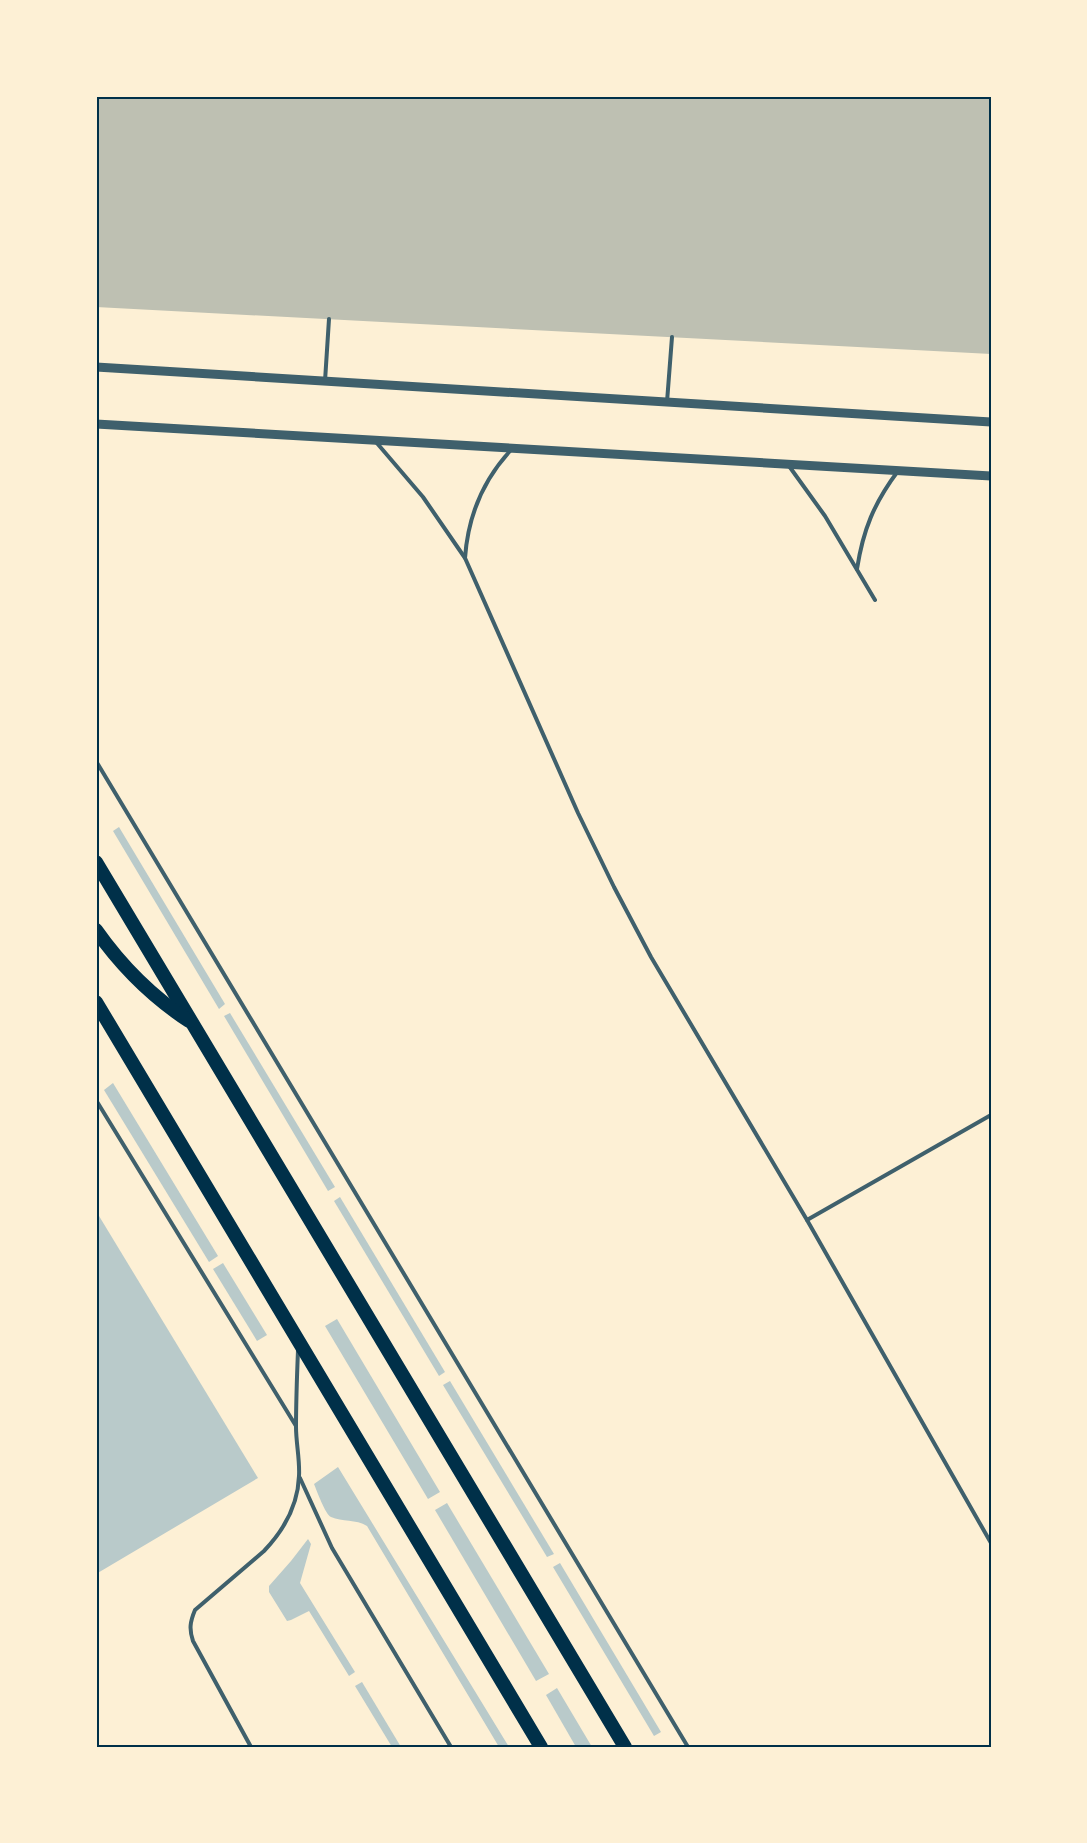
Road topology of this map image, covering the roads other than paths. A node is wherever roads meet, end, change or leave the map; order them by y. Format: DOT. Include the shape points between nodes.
graph roads {
  1 [pos="329,319"];
  2 [pos="672,337"];
  3 [pos="96,367"];
  4 [pos="325,381"];
  5 [pos="667,402"];
  6 [pos="991,422"];
  7 [pos="96,424"];
  8 [pos="374,440"];
  9 [pos="512,448"];
  10 [pos="788,464"];
  11 [pos="898,470"];
  12 [pos="991,476"];
  13 [pos="465,558"];
  14 [pos="857,569"];
  15 [pos="875,600"];
  16 [pos="96,761"];
  17 [pos="96,862"];
  18 [pos="96,930"];
  19 [pos="96,1002"];
  20 [pos="192,1022"];
  21 [pos="96,1100"];
  22 [pos="991,1115"];
  23 [pos="807,1220"];
  24 [pos="298,1340"];
  25 [pos="296,1427"];
  26 [pos="299,1476"];
  27 [pos="991,1543"];
  28 [pos="251,1747"];
  29 [pos="450,1747"];
  30 [pos="540,1747"];
  31 [pos="625,1747"];
  32 [pos="688,1747"];
  1 -- 4 [label="lane"];
  2 -- 5 [label="lane"];
  3 -- 4 [label="street"];
  4 -- 5 [label="street"];
  5 -- 6 [label="street"];
  7 -- 8 [label="street"];
  8 -- 9 [label="street"];
  8 -- 13 [label="lane" via="423,496"];
  9 -- 10 [label="street"];
  9 -- 13 [label="lane" via="498,463 477,498 466,537"];
  10 -- 11 [label="street"];
  10 -- 14 [label="lane"];
  11 -- 12 [label="street"];
  11 -- 14 [label="lane" via="869,520"];
  13 -- 23 [label="lane" via="614,887 656,965"];
  14 -- 15 [label="lane"];
  16 -- 32 [label="lane"];
  17 -- 20 [label="highway"];
  18 -- 20 [label="highway" via="135,979 169,1008"];
  19 -- 24 [label="highway"];
  20 -- 31 [label="highway"];
  21 -- 25 [label="lane"];
  22 -- 23 [label="lane"];
  23 -- 27 [label="lane"];
  24 -- 25 [label="lane"];
  24 -- 30 [label="highway"];
  25 -- 26 [label="lane"];
  26 -- 28 [label="lane" via="294,1507 282,1530 264,1551 194,1610 190,1621 193,1641"];
  26 -- 29 [label="lane" via="332,1548"];
}
